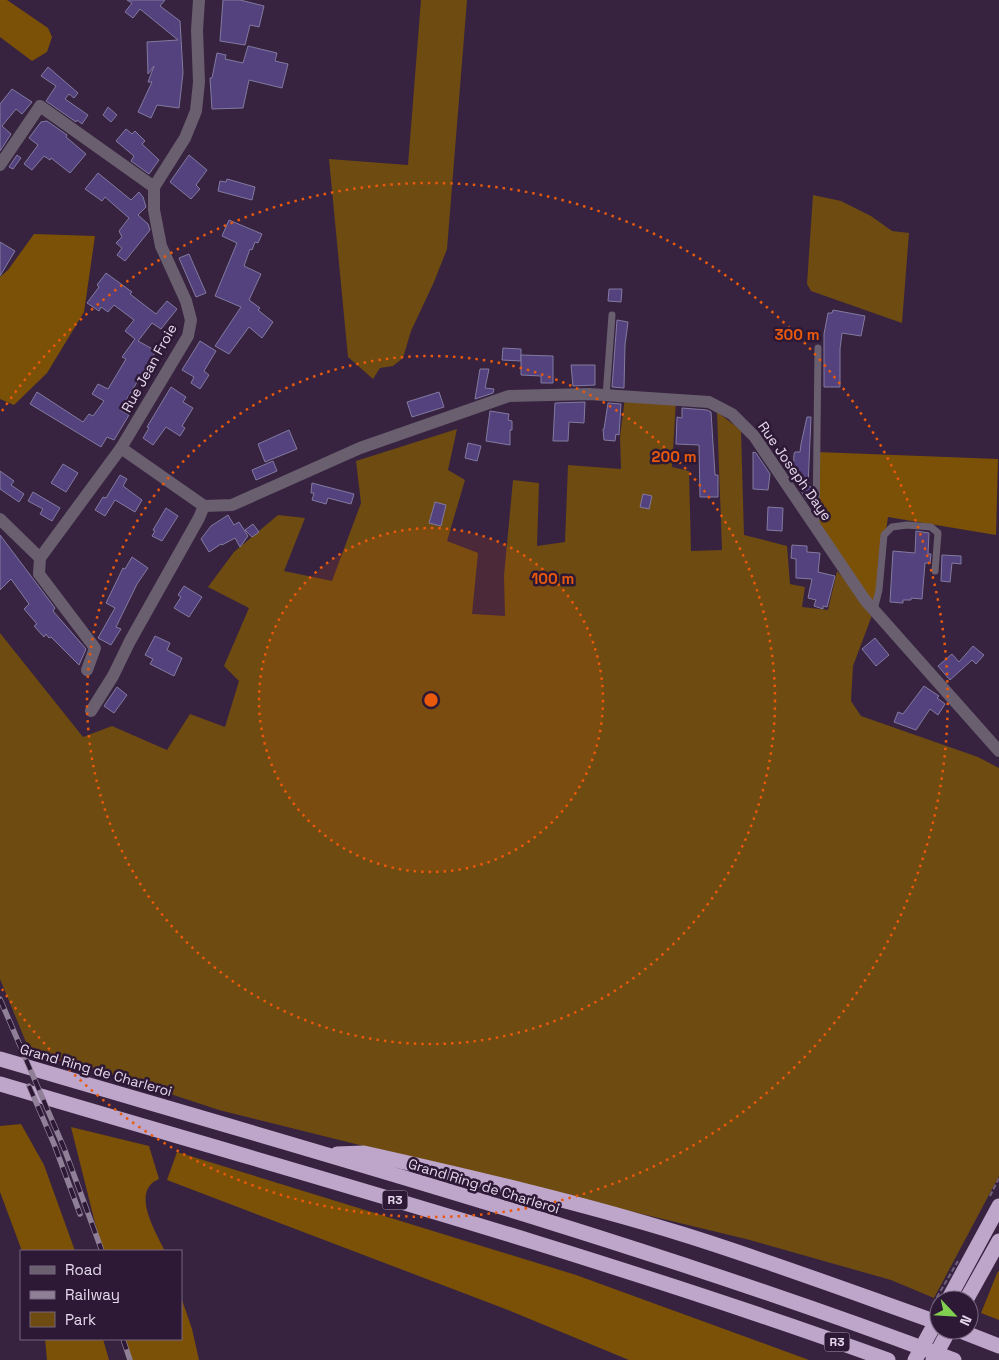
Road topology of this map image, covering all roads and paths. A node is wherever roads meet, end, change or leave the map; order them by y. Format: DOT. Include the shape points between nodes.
graph roads {
  1 [pos="199,0"];
  2 [pos="0,165"];
  3 [pos="154,187"];
  4 [pos="612,316"];
  5 [pos="818,348"];
  6 [pos="606,396"];
  7 [pos="121,448"];
  8 [pos="204,506"];
  9 [pos="0,519"];
  10 [pos="816,528"];
  11 [pos="40,558"];
  12 [pos="935,571"];
  13 [pos="874,610"];
  14 [pos="87,670"];
  15 [pos="91,711"];
  16 [pos="999,751"];
  17 [pos="0,1059"];
  18 [pos="0,1084"];
  19 [pos="326,1155"];
  20 [pos="999,1206"];
  21 [pos="999,1241"];
  22 [pos="953,1290"];
  23 [pos="971,1290"];
  24 [pos="929,1320"];
  25 [pos="929,1334"];
  26 [pos="979,1338"];
  27 [pos="943,1340"];
  28 [pos="999,1346"];
  29 [pos="888,1360"];
  30 [pos="915,1360"];
  31 [pos="932,1360"];
  32 [pos="954,1360"];
  1 -- 3 [label="street" via="196,111 185,138"];
  2 -- 3 [label="street" via="40,106"];
  3 -- 7 [label="street, Rue Jean Froie" via="154,210 161,246 192,320 188,336"];
  4 -- 6 [label="lane"];
  5 -- 10 [label="lane"];
  6 -- 8 [label="street, Rue Joseph Daye" via="509,396 360,448 232,505"];
  6 -- 10 [label="street, Rue Joseph Daye" via="709,402 732,414 754,436"];
  7 -- 8 [label="street"];
  7 -- 11 [label="street, Rue Jean Froie"];
  8 -- 15 [label="street"];
  9 -- 11 [label="street"];
  10 -- 13 [label="street, Rue Joseph Daye"];
  11 -- 14 [label="street" via="39,574 95,648"];
  12 -- 13 [label="lane" via="938,533 931,527 892,527 884,535"];
  13 -- 16 [label="street, Rue Joseph Daye"];
  17 -- 19 [label="highway, Grand Ring de Charleroi / R3"];
  18 -- 29 [label="highway, R3" via="512,1235"];
  19 -- 24 [label="highway" via="364,1153 592,1208 683,1235"];
  19 -- 32 [label="highway, Grand Ring de Charleroi / R3" via="705,1272"];
  20 -- 22 [label="highway"];
  21 -- 23 [label="highway"];
  25 -- 30 [label="highway, bridge"];
  26 -- 28 [label="highway"];
  27 -- 31 [label="highway, bridge"];
}
